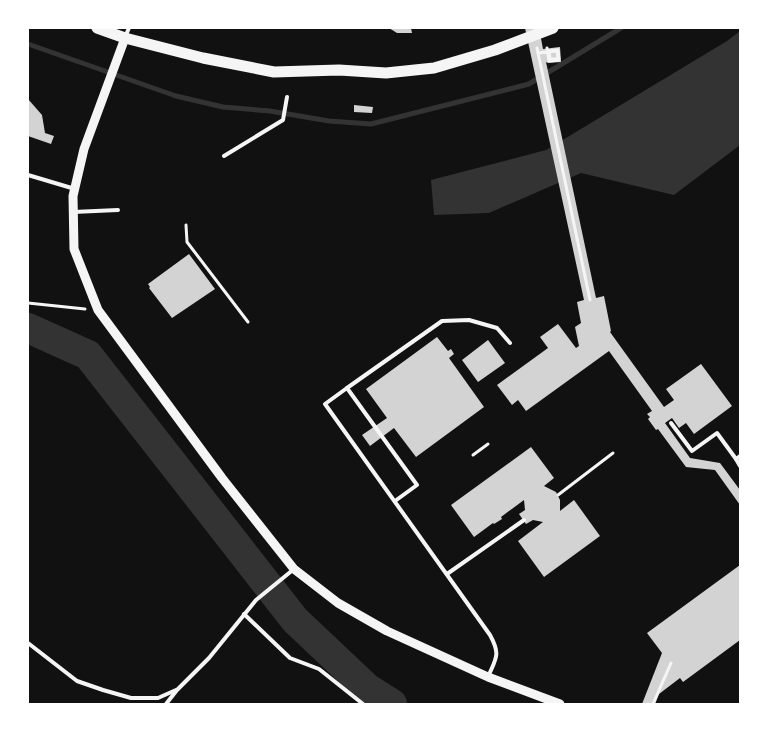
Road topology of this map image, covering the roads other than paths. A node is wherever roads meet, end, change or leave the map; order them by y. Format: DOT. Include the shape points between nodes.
graph roads {
  1 [pos="97,28"];
  2 [pos="552,28"];
  3 [pos="127,32"];
  4 [pos="287,97"];
  5 [pos="224,156"];
  6 [pos="28,174"];
  7 [pos="74,189"];
  8 [pos="118,210"];
  9 [pos="73,212"];
  10 [pos="510,343"];
  11 [pos="347,388"];
  12 [pos="671,423"];
  13 [pos="740,456"];
  14 [pos="736,459"];
  15 [pos="740,466"];
  16 [pos="395,501"];
  17 [pos="524,520"];
  18 [pos="294,569"];
  19 [pos="447,574"];
  20 [pos="244,614"];
  21 [pos="28,643"];
  22 [pos="488,677"];
  23 [pos="177,690"];
  24 [pos="166,704"];
  25 [pos="363,704"];
  26 [pos="560,704"];
  1 -- 3 [label="main road"];
  2 -- 3 [label="main road" via="495,50 434,68 386,73 339,70 274,72 202,58"];
  3 -- 7 [label="street" via="84,149"];
  4 -- 5 [label="lane" via="283,120"];
  6 -- 7 [label="lane"];
  7 -- 9 [label="street"];
  8 -- 9 [label="lane"];
  9 -- 18 [label="street" via="74,249 98,310"];
  10 -- 11 [label="lane" via="497,328 469,320 442,321"];
  11 -- 16 [label="lane" via="325,404"];
  11 -- 16 [label="lane" via="417,485"];
  12 -- 14 [label="lane" via="692,451 717,433"];
  13 -- 14 [label="lane"];
  14 -- 15 [label="lane"];
  16 -- 19 [label="lane"];
  17 -- 19 [label="lane"];
  18 -- 20 [label="lane"];
  18 -- 22 [label="street" via="338,604 387,631"];
  19 -- 22 [label="lane" via="496,646 497,655"];
  20 -- 23 [label="lane" via="209,658"];
  20 -- 25 [label="lane" via="290,658 319,669"];
  21 -- 23 [label="lane" via="77,681 103,690 131,698 158,698"];
  22 -- 26 [label="street"];
  23 -- 24 [label="lane"];
}
